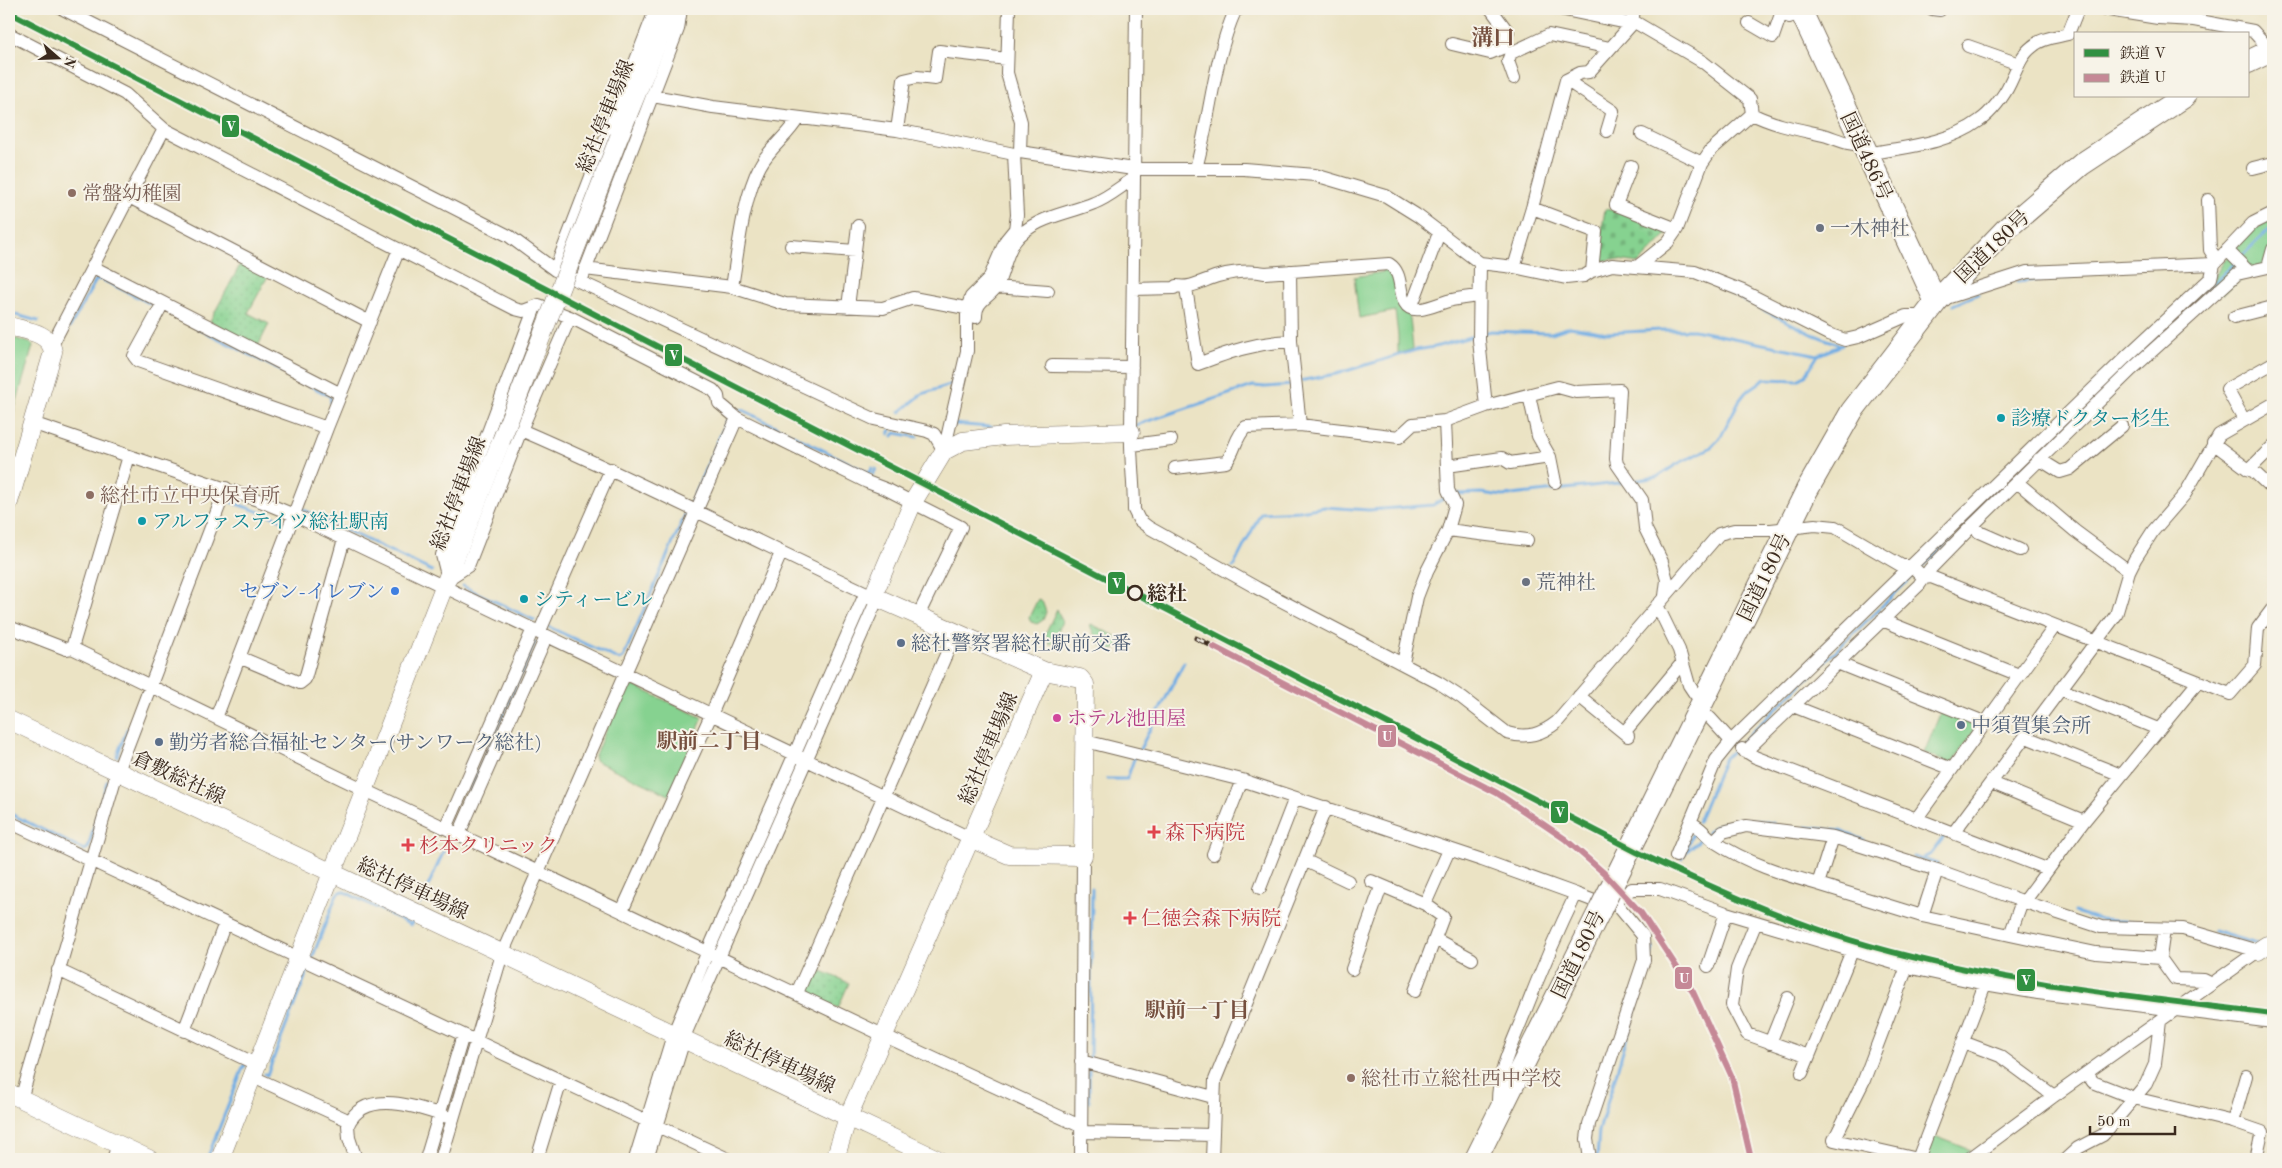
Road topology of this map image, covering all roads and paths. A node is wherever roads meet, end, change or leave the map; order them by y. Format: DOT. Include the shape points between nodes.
graph roads {
  1 [pos="63,9"];
  2 [pos="658,9"];
  3 [pos="671,9"];
  4 [pos="681,9"];
  5 [pos="1009,9"];
  6 [pos="1136,9"];
  7 [pos="1235,9"];
  8 [pos="1491,9"];
  9 [pos="1560,9"];
  10 [pos="2078,9"];
  11 [pos="2102,9"];
  12 [pos="1801,11"];
  13 [pos="2159,13"];
  14 [pos="1633,18"];
  15 [pos="1749,23"];
  16 [pos="9,34"];
  17 [pos="1452,44"];
  18 [pos="1968,46"];
  19 [pos="1610,48"];
  20 [pos="2272,51"];
  21 [pos="1006,59"];
  22 [pos="2250,61"];
  23 [pos="2018,64"];
  24 [pos="1514,78"];
  25 [pos="1566,80"];
  26 [pos="653,96"];
  27 [pos="2182,98"];
  28 [pos="1752,114"];
  29 [pos="798,118"];
  30 [pos="164,129"];
  31 [pos="897,130"];
  32 [pos="1607,131"];
  33 [pos="1642,134"];
  34 [pos="1864,149"];
  35 [pos="1017,153"];
  36 [pos="2273,163"];
  37 [pos="1702,164"];
  38 [pos="1631,166"];
  39 [pos="1196,168"];
  40 [pos="2253,168"];
  41 [pos="1133,174"];
  42 [pos="129,197"];
  43 [pos="2208,200"];
  44 [pos="1532,208"];
  45 [pos="2273,212"];
  46 [pos="858,226"];
  47 [pos="1677,229"];
  48 [pos="1017,232"];
  49 [pos="1437,237"];
  50 [pos="791,246"];
  51 [pos="399,249"];
  52 [pos="2273,249"];
  53 [pos="855,251"];
  54 [pos="2237,261"];
  55 [pos="2216,262"];
  56 [pos="1480,263"];
  57 [pos="2270,266"];
  58 [pos="93,267"];
  59 [pos="1514,267"];
  60 [pos="1637,267"];
  61 [pos="585,269"];
  62 [pos="556,270"];
  63 [pos="1592,270"];
  64 [pos="1290,271"];
  65 [pos="580,282"];
  66 [pos="732,287"];
  67 [pos="996,287"];
  68 [pos="1186,288"];
  69 [pos="1133,289"];
  70 [pos="1048,291"];
  71 [pos="1479,296"];
  72 [pos="163,303"];
  73 [pos="535,307"];
  74 [pos="848,307"];
  75 [pos="2273,307"];
  76 [pos="1411,308"];
  77 [pos="971,309"];
  78 [pos="1930,309"];
  79 [pos="570,317"];
  80 [pos="2234,317"];
  81 [pos="370,322"];
  82 [pos="9,326"];
  83 [pos="1291,341"];
  84 [pos="52,345"];
  85 [pos="974,358"];
  86 [pos="2273,363"];
  87 [pos="1052,366"];
  88 [pos="1132,367"];
  89 [pos="341,394"];
  90 [pos="1529,395"];
  91 [pos="2273,404"];
  92 [pos="1486,406"];
  93 [pos="737,418"];
  94 [pos="2244,420"];
  95 [pos="1445,422"];
  96 [pos="32,423"];
  97 [pos="1300,425"];
  98 [pos="2122,426"];
  99 [pos="327,428"];
  100 [pos="522,430"];
  101 [pos="1132,439"];
  102 [pos="1171,440"];
  103 [pos="2213,443"];
  104 [pos="2273,446"];
  105 [pos="944,451"];
  106 [pos="129,456"];
  107 [pos="1550,457"];
  108 [pos="2039,459"];
  109 [pos="1447,466"];
  110 [pos="611,468"];
  111 [pos="1175,468"];
  112 [pos="2251,469"];
  113 [pos="1555,482"];
  114 [pos="2017,482"];
  115 [pos="2268,485"];
  116 [pos="226,488"];
  117 [pos="9,502"];
  118 [pos="913,502"];
  119 [pos="693,510"];
  120 [pos="294,515"];
  121 [pos="1973,525"];
  122 [pos="1789,527"];
  123 [pos="1448,530"];
  124 [pos="344,539"];
  125 [pos="1527,540"];
  126 [pos="2020,550"];
  127 [pos="781,553"];
  128 [pos="2129,571"];
  129 [pos="1917,572"];
  130 [pos="446,583"];
  131 [pos="873,596"];
  132 [pos="1661,600"];
  133 [pos="2273,608"];
  134 [pos="918,616"];
  135 [pos="1882,620"];
  136 [pos="2055,626"];
  137 [pos="9,627"];
  138 [pos="956,632"];
  139 [pos="539,633"];
  140 [pos="2092,640"];
  141 [pos="72,648"];
  142 [pos="239,657"];
  143 [pos="1403,663"];
  144 [pos="1682,663"];
  145 [pos="1837,663"];
  146 [pos="1044,671"];
  147 [pos="626,674"];
  148 [pos="2019,675"];
  149 [pos="2198,682"];
  150 [pos="151,688"];
  151 [pos="2060,690"];
  152 [pos="1695,694"];
  153 [pos="1579,696"];
  154 [pos="1793,706"];
  155 [pos="711,715"];
  156 [pos="216,718"];
  157 [pos="1710,718"];
  158 [pos="9,720"];
  159 [pos="1984,722"];
  160 [pos="2158,729"];
  161 [pos="2026,737"];
  162 [pos="1085,741"];
  163 [pos="1739,747"];
  164 [pos="800,757"];
  165 [pos="1952,769"];
  166 [pos="118,772"];
  167 [pos="2121,775"];
  168 [pos="1242,780"];
  169 [pos="1992,783"];
  170 [pos="364,790"];
  171 [pos="885,796"];
  172 [pos="1295,798"];
  173 [pos="1326,807"];
  174 [pos="1917,818"];
  175 [pos="2084,821"];
  176 [pos="10,826"];
  177 [pos="1702,830"];
  178 [pos="453,831"];
  179 [pos="1949,831"];
  180 [pos="1833,837"];
  181 [pos="972,838"];
  182 [pos="1449,850"];
  183 [pos="1213,854"];
  184 [pos="1083,856"];
  185 [pos="1676,856"];
  186 [pos="90,860"];
  187 [pos="1304,860"];
  188 [pos="2047,869"];
  189 [pos="1937,870"];
  190 [pos="538,871"];
  191 [pos="332,873"];
  192 [pos="1348,881"];
  193 [pos="1818,884"];
  194 [pos="1260,888"];
  195 [pos="1576,894"];
  196 [pos="2025,899"];
  197 [pos="1425,904"];
  198 [pos="1607,905"];
  199 [pos="622,911"];
  200 [pos="1726,913"];
  201 [pos="1922,916"];
  202 [pos="1756,922"];
  203 [pos="225,923"];
  204 [pos="2164,929"];
  205 [pos="2010,935"];
  206 [pos="1435,939"];
  207 [pos="2265,946"];
  208 [pos="1852,951"];
  209 [pos="502,954"];
  210 [pos="713,954"];
  211 [pos="2160,958"];
  212 [pos="1472,959"];
  213 [pos="307,961"];
  214 [pos="1708,966"];
  215 [pos="1907,967"];
  216 [pos="1352,969"];
  217 [pos="58,970"];
  218 [pos="1985,984"];
  219 [pos="2212,984"];
  220 [pos="1415,991"];
  221 [pos="797,993"];
  222 [pos="1788,998"];
  223 [pos="2174,1011"];
  224 [pos="2160,1021"];
  225 [pos="2273,1022"];
  226 [pos="184,1031"];
  227 [pos="463,1035"];
  228 [pos="885,1036"];
  229 [pos="678,1037"];
  230 [pos="476,1041"];
  231 [pos="1770,1042"];
  232 [pos="1963,1042"];
  233 [pos="1809,1056"];
  234 [pos="1087,1062"];
  235 [pos="255,1071"];
  236 [pos="1511,1072"];
  237 [pos="1802,1073"];
  238 [pos="2087,1073"];
  239 [pos="2246,1076"];
  240 [pos="561,1081"];
  241 [pos="15,1096"];
  242 [pos="2054,1096"];
  243 [pos="1213,1097"];
  244 [pos="2134,1098"];
  245 [pos="440,1114"];
  246 [pos="848,1117"];
  247 [pos="453,1119"];
  248 [pos="350,1121"];
  249 [pos="2233,1122"];
  250 [pos="652,1124"];
  251 [pos="1081,1129"];
  252 [pos="1213,1135"];
  253 [pos="116,1152"];
  254 [pos="149,1159"];
  255 [pos="220,1159"];
  256 [pos="356,1159"];
  257 [pos="426,1159"];
  258 [pos="441,1159"];
  259 [pos="537,1159"];
  260 [pos="635,1159"];
  261 [pos="647,1159"];
  262 [pos="728,1159"];
  263 [pos="835,1159"];
  264 [pos="937,1159"];
  265 [pos="1081,1159"];
  266 [pos="1212,1159"];
  267 [pos="1476,1159"];
  268 [pos="1590,1159"];
  269 [pos="1918,1159"];
  270 [pos="1969,1159"];
  271 [pos="2066,1159"];
  272 [pos="2256,1159"];
  1 -- 62 [label="street" via="509,236"];
  2 -- 62 [label="street"];
  3 -- 130 [label="main road, 総社停車場線, bridge"];
  4 -- 26 [label="street" via="678,29"];
  5 -- 21 [label="street"];
  6 -- 41 [label="street"];
  7 -- 39 [label="street" via="1218,59 1206,133"];
  8 -- 17 [label="street" via="1508,32 1502,48 1490,52"];
  9 -- 14 [label="street"];
  10 -- 23 [label="street" via="2068,34 2031,47"];
  11 -- 13 [label="street"];
  12 -- 15 [label="street" via="1790,17 1781,14 1773,37"];
  12 -- 34 [label="highway, 国道486号"];
  13 -- 20 [label="street" via="2253,31"];
  14 -- 19 [label="street"];
  14 -- 28 [label="street" via="1703,62 1750,99"];
  16 -- 30 [label="street" via="125,94"];
  18 -- 23 [label="street"];
  19 -- 24 [label="street" via="1550,35 1511,53 1508,62"];
  19 -- 25 [label="street" via="1589,72"];
  20 -- 22 [label="highway"];
  21 -- 31 [label="street" via="939,51 935,79 917,77 904,80"];
  21 -- 35 [label="street" via="1021,122"];
  23 -- 34 [label="street" via="2000,99 1981,120 1963,131 1929,141"];
  25 -- 32 [label="street" via="1614,112"];
  25 -- 44 [label="street"];
  26 -- 29 [label="street"];
  26 -- 61 [label="street"];
  27 -- 78 [label="highway, 国道180号" via="2082,164 2006,229"];
  28 -- 34 [label="street" via="1768,122"];
  28 -- 37 [label="street" via="1720,142"];
  29 -- 31 [label="street"];
  29 -- 66 [label="street" via="760,165 753,182"];
  30 -- 42 [label="street"];
  30 -- 51 [label="street"];
  31 -- 35 [label="street"];
  33 -- 37 [label="street"];
  34 -- 78 [label="highway, 国道486号"];
  35 -- 41 [label="street"];
  35 -- 48 [label="street"];
  36 -- 40 [label="street"];
  37 -- 47 [label="street"];
  38 -- 47 [label="street" via="1616,205"];
  39 -- 41 [label="street"];
  39 -- 49 [label="street" via="1295,172 1341,182 1386,196 1418,216"];
  41 -- 48 [label="street" via="1094,203"];
  41 -- 69 [label="street"];
  42 -- 58 [label="street"];
  42 -- 81 [label="street"];
  43 -- 55 [label="street" via="2210,250"];
  44 -- 59 [label="street"];
  44 -- 63 [label="street" via="1596,232"];
  45 -- 54 [label="street" via="2253,223"];
  46 -- 53 [label="street"];
  47 -- 60 [label="street" via="1668,242"];
  48 -- 67 [label="street"];
  48 -- 77 [label="street" via="1006,240 989,279 971,297"];
  49 -- 56 [label="street"];
  49 -- 76 [label="street"];
  50 -- 53 [label="street"];
  51 -- 73 [label="street" via="515,309"];
  51 -- 81 [label="street"];
  52 -- 57 [label="street"];
  53 -- 74 [label="street"];
  54 -- 55 [label="street"];
  54 -- 57 [label="street"];
  54 -- 108 [label="street" via="2237,274"];
  55 -- 78 [label="street" via="2027,272"];
  55 -- 129 [label="street" via="2212,278 2126,357"];
  56 -- 59 [label="street"];
  56 -- 71 [label="street"];
  58 -- 72 [label="street"];
  58 -- 84 [label="street"];
  59 -- 63 [label="street" via="1566,278 1584,276"];
  60 -- 63 [label="street" via="1612,265"];
  60 -- 78 [label="street" via="1695,272 1710,277 1845,340"];
  61 -- 65 [label="street"];
  61 -- 66 [label="street"];
  62 -- 65 [label="street"];
  64 -- 68 [label="street" via="1251,271 1217,276"];
  64 -- 76 [label="street" via="1389,264 1398,274 1404,302"];
  64 -- 83 [label="street"];
  65 -- 105 [label="street" via="874,419 928,431 934,434"];
  66 -- 74 [label="street" via="785,304"];
  67 -- 70 [label="street"];
  67 -- 77 [label="street"];
  68 -- 69 [label="street"];
  68 -- 83 [label="street" via="1198,364 1238,349"];
  69 -- 88 [label="street"];
  71 -- 76 [label="street"];
  71 -- 92 [label="street" via="1479,336"];
  72 -- 89 [label="street"];
  72 -- 99 [label="street" via="134,356 138,361"];
  73 -- 79 [label="street" via="543,306"];
  73 -- 130 [label="street" via="442,555"];
  74 -- 77 [label="street" via="884,308 913,298"];
  75 -- 80 [label="street"];
  77 -- 85 [label="street" via="976,349"];
  77 -- 105 [label="street" via="968,342"];
  78 -- 122 [label="highway, 国道180号" via="1852,411"];
  79 -- 93 [label="street" via="713,390 719,403"];
  79 -- 100 [label="street"];
  81 -- 89 [label="street"];
  82 -- 84 [label="main road" via="42,335"];
  83 -- 97 [label="street"];
  84 -- 96 [label="main road" via="52,357"];
  86 -- 94 [label="street" via="2227,389"];
  87 -- 88 [label="street"];
  88 -- 101 [label="street"];
  89 -- 99 [label="street"];
  90 -- 92 [label="street"];
  90 -- 107 [label="street" via="1538,436"];
  90 -- 132 [label="street" via="1558,387 1576,392 1620,390 1616,459 1642,500 1645,528 1667,580"];
  91 -- 94 [label="street"];
  92 -- 95 [label="street"];
  93 -- 118 [label="street"];
  93 -- 119 [label="street"];
  94 -- 103 [label="street" via="2219,435"];
  95 -- 97 [label="street" via="1413,424 1399,437"];
  95 -- 109 [label="street"];
  96 -- 106 [label="street"];
  96 -- 117 [label="main road"];
  97 -- 111 [label="street" via="1246,427 1240,432 1226,462"];
  98 -- 108 [label="street" via="2070,469 2060,472"];
  99 -- 120 [label="street"];
  100 -- 110 [label="street"];
  100 -- 130 [label="street" via="468,566"];
  101 -- 102 [label="street"];
  101 -- 105 [label="main road" via="1004,436 963,441"];
  101 -- 143 [label="street" via="1134,510 1139,520 1257,588"];
  103 -- 112 [label="street"];
  103 -- 128 [label="street" via="2185,494 2153,531"];
  104 -- 112 [label="street"];
  105 -- 118 [label="main road"];
  106 -- 116 [label="street"];
  106 -- 141 [label="street"];
  107 -- 109 [label="street" via="1510,463 1502,458"];
  107 -- 113 [label="street"];
  108 -- 114 [label="street"];
  109 -- 123 [label="street" via="1455,505"];
  110 -- 119 [label="street"];
  110 -- 139 [label="street"];
  112 -- 115 [label="street"];
  114 -- 121 [label="street"];
  114 -- 128 [label="street"];
  116 -- 120 [label="street"];
  116 -- 150 [label="street"];
  118 -- 131 [label="main road"];
  118 -- 134 [label="street" via="960,527"];
  119 -- 127 [label="street"];
  119 -- 147 [label="street"];
  120 -- 124 [label="street"];
  120 -- 142 [label="street"];
  121 -- 126 [label="street" via="1980,532"];
  121 -- 129 [label="street"];
  122 -- 129 [label="street" via="1835,527"];
  122 -- 132 [label="street" via="1719,534"];
  122 -- 198 [label="highway, 国道180号, bridge" via="1637,835"];
  123 -- 125 [label="street"];
  123 -- 143 [label="street" via="1418,597"];
  124 -- 130 [label="street"];
  124 -- 142 [label="street" via="305,680 300,683"];
  127 -- 131 [label="street"];
  127 -- 155 [label="street"];
  128 -- 140 [label="street" via="2116,615"];
  129 -- 135 [label="street"];
  129 -- 136 [label="street"];
  129 -- 163 [label="street"];
  130 -- 139 [label="street"];
  130 -- 170 [label="main road, 総社停車場線"];
  131 -- 134 [label="main road"];
  131 -- 164 [label="street" via="875,604"];
  132 -- 144 [label="street"];
  132 -- 153 [label="street"];
  133 -- 149 [label="street" via="2258,628 2255,665 2230,694"];
  134 -- 138 [label="main road"];
  135 -- 145 [label="street"];
  135 -- 148 [label="street"];
  136 -- 140 [label="street"];
  136 -- 148 [label="street"];
  137 -- 141 [label="street" via="66,649"];
  138 -- 146 [label="main road"];
  138 -- 171 [label="street"];
  139 -- 147 [label="street"];
  139 -- 178 [label="street"];
  140 -- 149 [label="street"];
  140 -- 151 [label="street"];
  141 -- 150 [label="street"];
  142 -- 156 [label="street"];
  143 -- 153 [label="street" via="1462,698 1504,731 1514,735 1542,732 1557,722"];
  144 -- 152 [label="street" via="1688,686"];
  144 -- 153 [label="street" via="1628,732"];
  145 -- 154 [label="street"];
  145 -- 159 [label="street"];
  146 -- 162 [label="main road" via="1076,676 1085,684"];
  146 -- 181 [label="main road, 総社停車場線"];
  147 -- 155 [label="street"];
  147 -- 190 [label="street"];
  148 -- 159 [label="street"];
  149 -- 160 [label="street"];
  150 -- 156 [label="street"];
  150 -- 166 [label="street"];
  151 -- 160 [label="street"];
  151 -- 161 [label="street"];
  154 -- 163 [label="street"];
  154 -- 165 [label="street"];
  155 -- 164 [label="street"];
  155 -- 199 [label="street"];
  156 -- 170 [label="street"];
  157 -- 163 [label="street"];
  158 -- 166 [label="main road, 倉敷総社線"];
  159 -- 165 [label="street"];
  160 -- 167 [label="street"];
  161 -- 167 [label="street"];
  161 -- 169 [label="street"];
  162 -- 168 [label="street"];
  162 -- 184 [label="main road"];
  163 -- 174 [label="street"];
  163 -- 177 [label="street" via="1716,760"];
  164 -- 171 [label="street"];
  164 -- 210 [label="street"];
  165 -- 174 [label="street"];
  166 -- 186 [label="street"];
  166 -- 191 [label="main road, 倉敷総社線"];
  167 -- 175 [label="street"];
  168 -- 172 [label="street"];
  168 -- 183 [label="street"];
  169 -- 175 [label="street"];
  169 -- 179 [label="street"];
  170 -- 178 [label="street"];
  170 -- 191 [label="main road, 総社停車場線"];
  171 -- 181 [label="street"];
  171 -- 221 [label="street"];
  172 -- 173 [label="street"];
  172 -- 194 [label="street"];
  173 -- 182 [label="street"];
  173 -- 187 [label="street"];
  174 -- 179 [label="street"];
  175 -- 188 [label="street"];
  176 -- 186 [label="street"];
  177 -- 180 [label="street" via="1723,832 1746,826"];
  177 -- 185 [label="street"];
  177 -- 193 [label="street" via="1768,870"];
  178 -- 190 [label="street"];
  179 -- 188 [label="street"];
  180 -- 189 [label="street" via="1906,856"];
  180 -- 193 [label="street"];
  181 -- 184 [label="main road" via="1009,855"];
  181 -- 228 [label="main road, 総社停車場線"];
  182 -- 195 [label="street"];
  182 -- 197 [label="street"];
  184 -- 234 [label="street"];
  186 -- 203 [label="street"];
  186 -- 217 [label="street"];
  187 -- 192 [label="street"];
  187 -- 243 [label="street" via="1215,1080"];
  188 -- 196 [label="street"];
  189 -- 196 [label="street"];
  189 -- 201 [label="street"];
  190 -- 199 [label="street"];
  190 -- 209 [label="street"];
  191 -- 209 [label="main road, 総社停車場線"];
  191 -- 213 [label="main road"];
  193 -- 201 [label="street"];
  195 -- 198 [label="street"];
  195 -- 236 [label="street" via="1553,941"];
  196 -- 204 [label="street" via="2101,927"];
  196 -- 205 [label="street"];
  197 -- 206 [label="street" via="1443,917"];
  197 -- 216 [label="street" via="1376,884"];
  198 -- 200 [label="street" via="1632,889 1660,888"];
  198 -- 236 [label="highway, 国道180号"];
  198 -- 268 [label="street" via="1642,936 1644,960 1589,1124"];
  199 -- 210 [label="street"];
  200 -- 202 [label="street"];
  200 -- 214 [label="street"];
  201 -- 205 [label="street"];
  202 -- 208 [label="street"];
  202 -- 231 [label="street" via="1737,969 1732,1005 1747,1034"];
  203 -- 213 [label="street"];
  203 -- 226 [label="street"];
  204 -- 207 [label="street" via="2183,929"];
  204 -- 211 [label="street"];
  205 -- 211 [label="street" via="2096,952"];
  206 -- 212 [label="street"];
  206 -- 220 [label="street"];
  207 -- 219 [label="street"];
  208 -- 215 [label="street"];
  208 -- 233 [label="street"];
  209 -- 229 [label="main road, 総社停車場線"];
  209 -- 230 [label="street"];
  210 -- 221 [label="street"];
  210 -- 229 [label="street"];
  211 -- 219 [label="street" via="2175,979 2204,980"];
  213 -- 227 [label="street"];
  213 -- 235 [label="main road"];
  215 -- 218 [label="street"];
  215 -- 269 [label="street" via="1864,1080 1834,1140"];
  217 -- 226 [label="street"];
  217 -- 241 [label="street"];
  218 -- 223 [label="street"];
  218 -- 232 [label="street"];
  219 -- 223 [label="street"];
  221 -- 228 [label="street"];
  222 -- 231 [label="street"];
  223 -- 224 [label="street"];
  223 -- 225 [label="street"];
  224 -- 238 [label="street"];
  224 -- 244 [label="street" via="2155,1064 2146,1084"];
  226 -- 235 [label="street"];
  227 -- 230 [label="street"];
  227 -- 245 [label="street"];
  228 -- 246 [label="main road, 総社停車場線"];
  228 -- 251 [label="street"];
  229 -- 246 [label="main road, 総社停車場線"];
  229 -- 250 [label="street"];
  230 -- 240 [label="street"];
  230 -- 247 [label="street"];
  231 -- 233 [label="street"];
  232 -- 242 [label="street" via="2000,1056"];
  232 -- 269 [label="street"];
  233 -- 237 [label="street"];
  234 -- 243 [label="street"];
  234 -- 251 [label="street"];
  235 -- 248 [label="street"];
  235 -- 255 [label="main road"];
  236 -- 267 [label="highway, 国道180号" via="1499,1115"];
  238 -- 242 [label="street"];
  238 -- 244 [label="street" via="2093,1082"];
  239 -- 249 [label="street"];
  240 -- 250 [label="street"];
  240 -- 259 [label="street"];
  241 -- 253 [label="main road"];
  242 -- 270 [label="street"];
  243 -- 252 [label="street"];
  244 -- 249 [label="street"];
  244 -- 271 [label="street" via="2103,1135 2078,1148"];
  245 -- 247 [label="street"];
  245 -- 248 [label="street" via="385,1102 359,1110"];
  245 -- 257 [label="street"];
  246 -- 263 [label="main road"];
  246 -- 264 [label="main road"];
  247 -- 258 [label="street"];
  248 -- 256 [label="street" via="348,1131"];
  249 -- 272 [label="street" via="2262,1132"];
  250 -- 260 [label="street"];
  250 -- 261 [label="street"];
  250 -- 262 [label="street"];
  251 -- 252 [label="street"];
  251 -- 265 [label="street"];
  252 -- 266 [label="street"];
  253 -- 254 [label="main road"];
}
